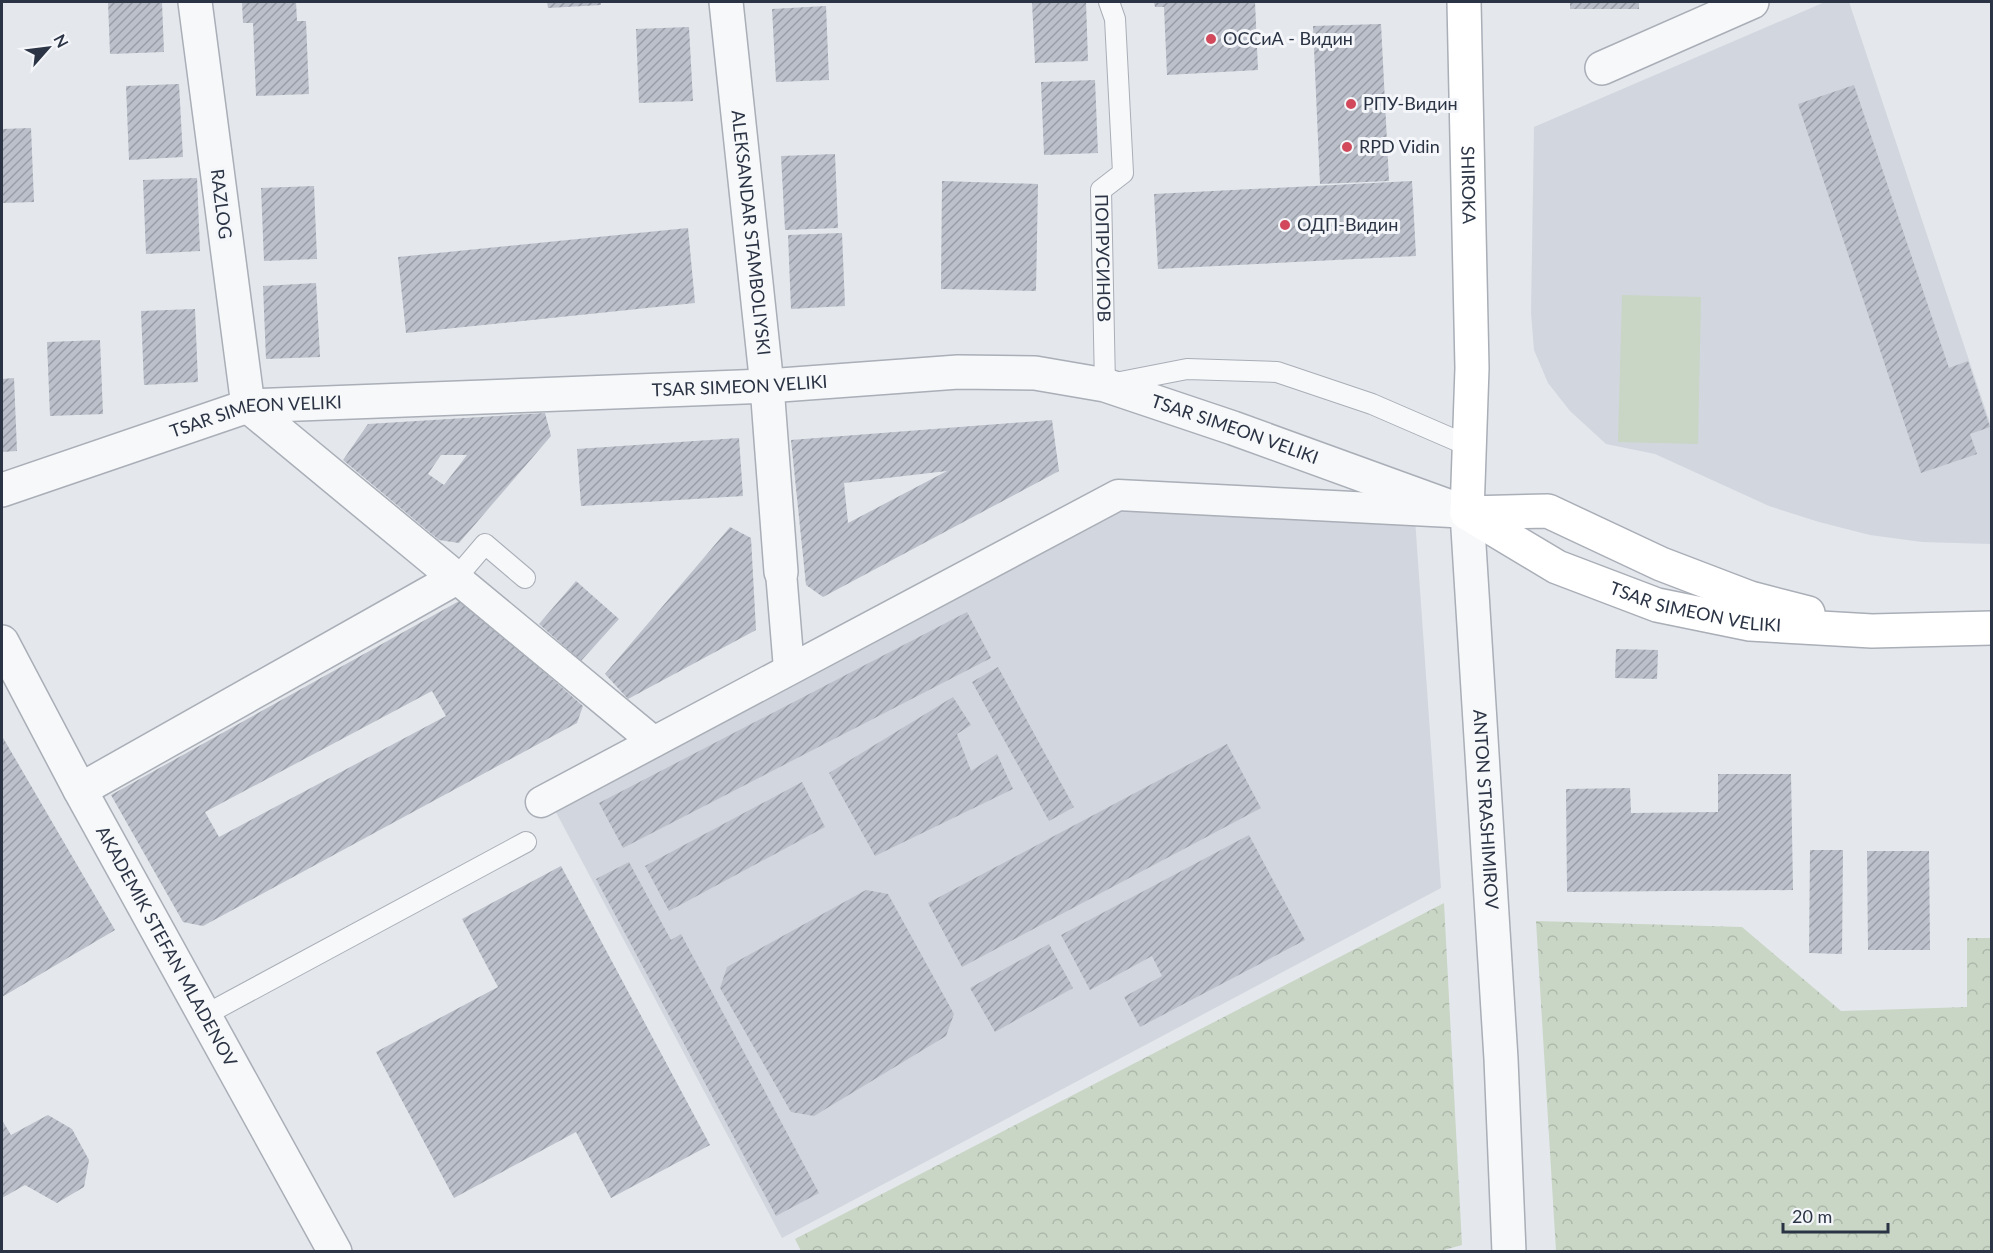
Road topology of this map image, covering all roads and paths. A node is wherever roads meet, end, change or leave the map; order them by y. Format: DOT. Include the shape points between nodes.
graph roads {
  1 [pos="195,2"];
  2 [pos="726,2"];
  3 [pos="1109,2"];
  4 [pos="1464,2"];
  5 [pos="1752,2"];
  6 [pos="1602,68"];
  7 [pos="1472,368"];
  8 [pos="1105,385"];
  9 [pos="766,386"];
  10 [pos="248,406"];
  11 [pos="1469,446"];
  12 [pos="2,490"];
  13 [pos="1467,513"];
  14 [pos="781,572"];
  15 [pos="456,578"];
  16 [pos="525,578"];
  17 [pos="1992,628"];
  18 [pos="1872,631"];
  19 [pos="2,642"];
  20 [pos="789,669"];
  21 [pos="654,742"];
  22 [pos="80,790"];
  23 [pos="541,802"];
  24 [pos="526,842"];
  25 [pos="205,1015"];
  26 [pos="335,1251"];
  27 [pos="1509,1251"];
  1 -- 10 [label="street, RAZLOG"];
  2 -- 9 [label="street, ALEKSANDAR STAMBOLIYSKI"];
  3 -- 8 [label="lane, ПОПРУСИНОВ" via="1115,19 1124,173 1101,190"];
  4 -- 7 [label="main road, SHIROKA"];
  5 -- 6 [label="street"];
  7 -- 11 [label="main road, ANTON STRASHIMIROV"];
  8 -- 9 [label="street, TSAR SIMEON VELIKI" via="1035,373 958,372"];
  8 -- 11 [label="lane" via="1187,369 1277,372 1372,404"];
  8 -- 13 [label="street, TSAR SIMEON VELIKI"];
  9 -- 10 [label="street, TSAR SIMEON VELIKI"];
  9 -- 14 [label="street, ALEKSANDAR STAMBOLIYSKI"];
  10 -- 12 [label="street, TSAR SIMEON VELIKI"];
  10 -- 15 [label="street"];
  11 -- 13 [label="main road, ANTON STRASHIMIROV"];
  13 -- 18 [label="main road, TSAR SIMEON VELIKI" via="1548,511 1661,564 1750,598"];
  13 -- 18 [label="main road, TSAR SIMEON VELIKI" via="1557,567 1657,605 1750,624"];
  13 -- 20 [label="street" via="1118,495"];
  13 -- 27 [label="street, ANTON STRASHIMIROV"];
  14 -- 20 [label="street"];
  15 -- 16 [label="lane" via="485,544"];
  15 -- 21 [label="street"];
  15 -- 22 [label="street"];
  17 -- 18 [label="main road, TSAR SIMEON VELIKI"];
  19 -- 22 [label="street, AKADEMIK STEFAN MLADENOV"];
  20 -- 21 [label="street"];
  21 -- 23 [label="street"];
  22 -- 25 [label="street, AKADEMIK STEFAN MLADENOV"];
  24 -- 25 [label="lane"];
  25 -- 26 [label="street, AKADEMIK STEFAN MLADENOV"];
}
